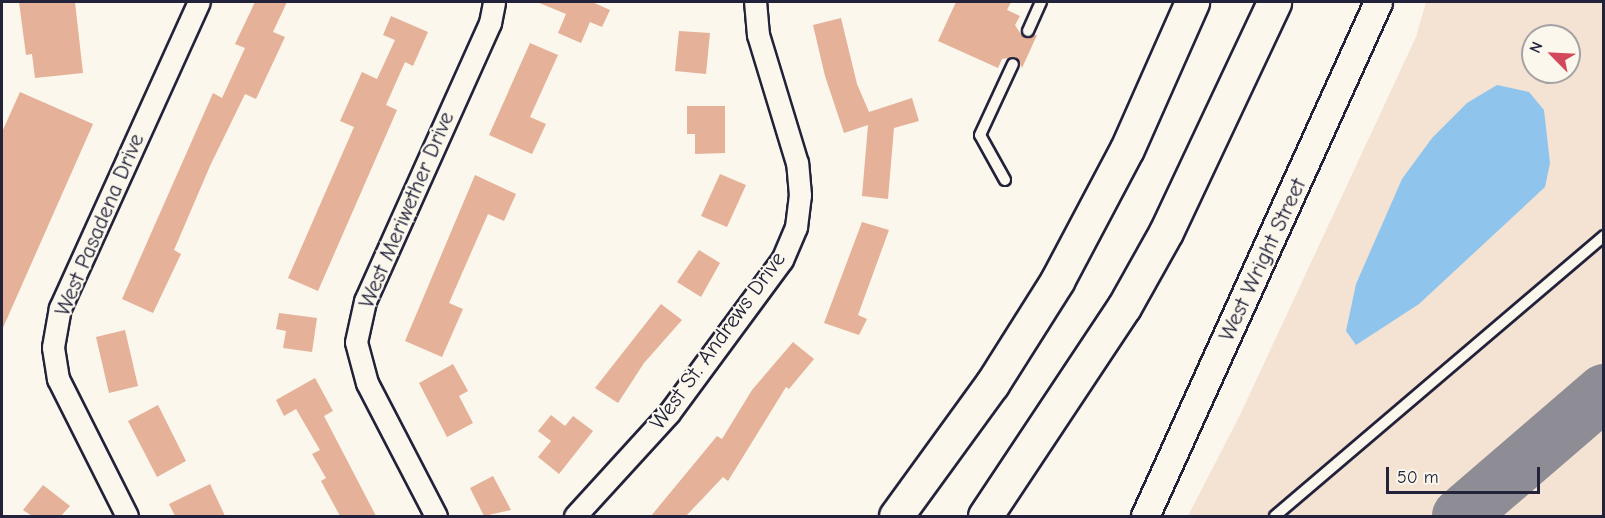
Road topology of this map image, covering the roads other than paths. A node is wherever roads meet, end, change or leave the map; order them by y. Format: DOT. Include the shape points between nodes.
graph roads {
  1 [pos="199,2"];
  2 [pos="494,2"];
  3 [pos="755,2"];
  4 [pos="1041,2"];
  5 [pos="1192,2"];
  6 [pos="1274,2"];
  7 [pos="1378,2"];
  8 [pos="1028,31"];
  9 [pos="1013,64"];
  10 [pos="1005,180"];
  11 [pos="1604,236"];
  12 [pos="127,516"];
  13 [pos="436,516"];
  14 [pos="575,516"];
  15 [pos="896,516"];
  16 [pos="985,516"];
  17 [pos="1144,516"];
  18 [pos="1275,516"];
  1 -- 12 [label="street, West Pasadena Drive" via="60,309 53,347 58,379"];
  2 -- 13 [label="street, West Meriwether Drive" via="490,23 365,301 356,342 367,383"];
  3 -- 14 [label="street, West St. Andrews Drive" via="758,35 797,163 800,195 796,227 782,260 669,413"];
  4 -- 8 [label="lane"];
  5 -- 15 [label="highway" via="1127,149 1057,281 992,384"];
  6 -- 16 [label="highway" via="1176,211 1124,307"];
  7 -- 17 [label="street, West Wright Street"];
  9 -- 10 [label="lane" via="980,135"];
  11 -- 18 [label="lane"];
}
